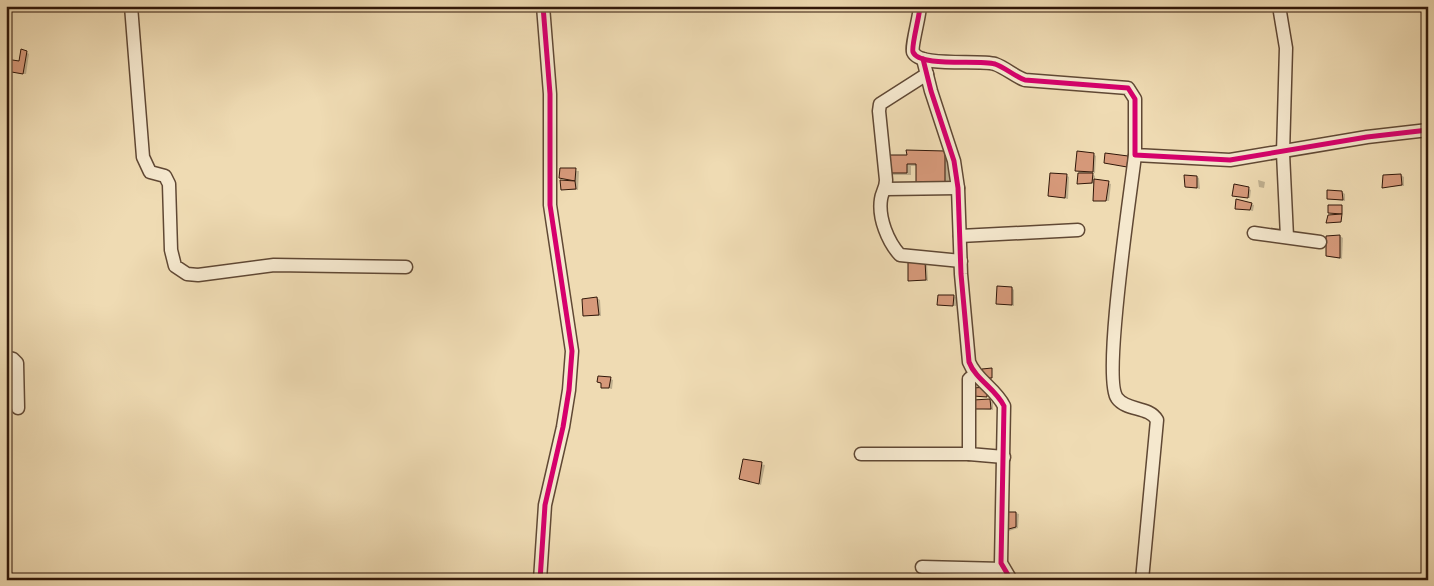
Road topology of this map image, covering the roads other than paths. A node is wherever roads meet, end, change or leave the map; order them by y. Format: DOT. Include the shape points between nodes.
graph roads {
  1 [pos="131,6"];
  2 [pos="543,6"];
  3 [pos="920,6"];
  4 [pos="1279,6"];
  5 [pos="924,58"];
  6 [pos="927,74"];
  7 [pos="1428,130"];
  8 [pos="1282,153"];
  9 [pos="1135,155"];
  10 [pos="958,188"];
  11 [pos="886,189"];
  12 [pos="1078,230"];
  13 [pos="1254,233"];
  14 [pos="960,236"];
  15 [pos="1287,237"];
  16 [pos="1320,242"];
  17 [pos="961,262"];
  18 [pos="406,267"];
  19 [pos="6,357"];
  20 [pos="975,374"];
  21 [pos="18,408"];
  22 [pos="861,454"];
  23 [pos="970,454"];
  24 [pos="1004,457"];
  25 [pos="922,567"];
  26 [pos="1007,574"];
  27 [pos="540,580"];
  28 [pos="1142,580"];
  1 -- 18 [label="street" via="143,156 150,172 165,176 170,184 171,250 175,266 187,274 198,276 274,265"];
  2 -- 27 [label="street" via="550,94 550,205 572,352 563,427 545,505"];
  3 -- 5 [label="street" via="912,47 916,56"];
  4 -- 8 [label="street" via="1286,48"];
  5 -- 6 [label="street"];
  5 -- 9 [label="street" via="989,63 1025,80 1128,88 1135,99"];
  6 -- 10 [label="street" via="954,161"];
  6 -- 11 [label="street" via="880,104"];
  7 -- 8 [label="street" via="1366,137"];
  8 -- 9 [label="street" via="1230,160"];
  8 -- 15 [label="street"];
  9 -- 28 [label="street" via="1112,379 1117,398 1150,413 1156,420"];
  10 -- 11 [label="street"];
  10 -- 14 [label="street"];
  11 -- 17 [label="street" via="881,200 884,229 900,255"];
  12 -- 14 [label="street"];
  13 -- 15 [label="street"];
  14 -- 17 [label="street"];
  15 -- 16 [label="street"];
  17 -- 20 [label="street" via="969,362"];
  19 -- 21 [label="street" via="17,363"];
  20 -- 23 [label="street" via="970,378"];
  20 -- 24 [label="street" via="994,390 1004,406"];
  22 -- 23 [label="street"];
  23 -- 24 [label="street"];
  24 -- 26 [label="street" via="1001,563"];
  25 -- 26 [label="street"];
}
